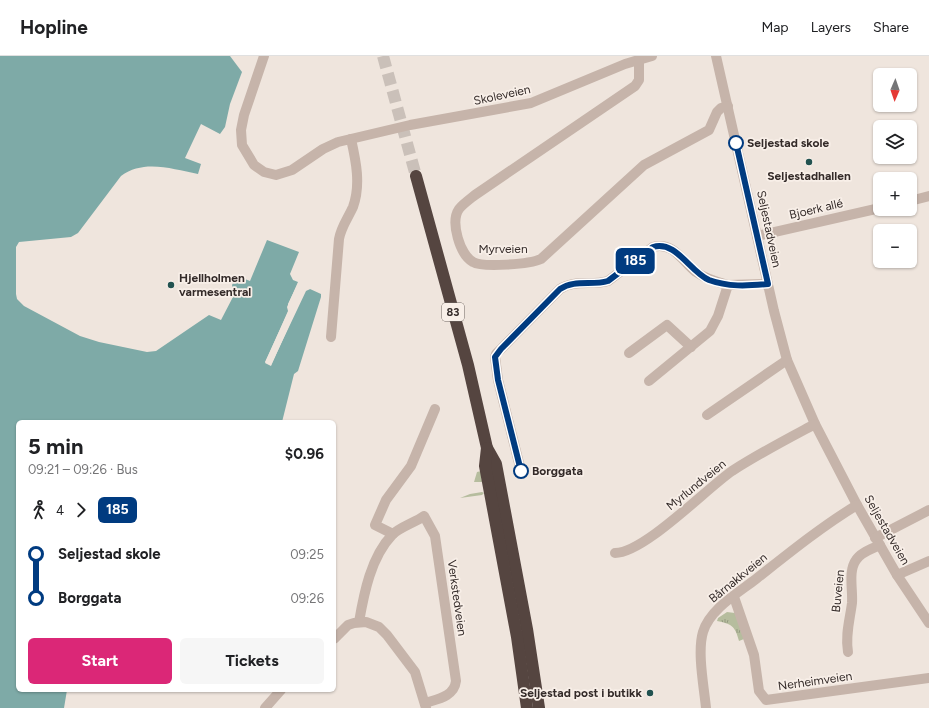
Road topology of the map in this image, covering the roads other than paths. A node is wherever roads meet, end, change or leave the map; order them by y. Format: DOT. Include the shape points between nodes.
graph roads {
  1 [pos="264,56"];
  2 [pos="652,56"];
  3 [pos="716,56"];
  4 [pos="639,60"];
  5 [pos="728,106"];
  6 [pos="350,138"];
  7 [pos="416,176"];
  8 [pos="929,196"];
  9 [pos="917,199"];
  10 [pos="873,210"];
  11 [pos="757,236"];
  12 [pos="768,284"];
  13 [pos="728,285"];
  14 [pos="331,337"];
  15 [pos="691,347"];
  16 [pos="628,353"];
  17 [pos="787,360"];
  18 [pos="650,381"];
  19 [pos="435,409"];
  20 [pos="707,415"];
  21 [pos="815,424"];
  22 [pos="487,448"];
  23 [pos="521,471"];
  24 [pos="857,505"];
  25 [pos="929,510"];
  26 [pos="393,534"];
  27 [pos="877,542"];
  28 [pos="615,553"];
  29 [pos="929,561"];
  30 [pos="897,575"];
  31 [pos="734,597"];
  32 [pos="359,622"];
  33 [pos="929,623"];
  34 [pos="336,636"];
  35 [pos="848,652"];
  36 [pos="929,678"];
  37 [pos="279,692"];
  38 [pos="425,706"];
  39 [pos="265,708"];
  40 [pos="527,708"];
  41 [pos="539,708"];
  42 [pos="706,708"];
  1 -- 6 [label="street, Skoleveien" via="247,103 241,130 242,145 254,166 276,175 292,170 323,149"];
  2 -- 4 [label="street, Skoleveien"];
  3 -- 5 [label="street, Seljestadveien"];
  4 -- 5 [label="street, Myrveien" via="639,80 635,86 459,209 455,221 456,229 467,258 485,264 525,264 540,259 644,164 709,130 717,112"];
  4 -- 6 [label="street, Skoleveien" via="531,103"];
  5 -- 11 [label="street, Seljestadveien"];
  6 -- 14 [label="street" via="358,180 354,203 339,239"];
  7 -- 22 [label="highway, 83" via="468,365"];
  8 -- 9 [label="street"];
  10 -- 11 [label="street, Bjoerk allé"];
  11 -- 12 [label="street, Seljestadveien"];
  12 -- 13 [label="street"];
  12 -- 17 [label="street, Seljestadveien"];
  13 -- 15 [label="street" via="710,331"];
  13 -- 23 [label="street" via="708,279 696,272 672,249 660,246 653,247 608,281 572,283 560,289 495,357 498,380"];
  15 -- 16 [label="street" via="667,326"];
  15 -- 18 [label="street"];
  17 -- 20 [label="street"];
  17 -- 21 [label="street, Seljestadveien"];
  19 -- 26 [label="street" via="410,466 386,500 375,525"];
  21 -- 24 [label="street, Seljestadveien"];
  21 -- 28 [label="street, Myrlundveien" via="733,470 662,528 628,551"];
  22 -- 40 [label="highway, 83" via="485,466 517,637"];
  22 -- 41 [label="highway, 83" via="496,464"];
  24 -- 27 [label="street, Seljestadveien"];
  24 -- 31 [label="street, Bårnakkveien" via="806,539"];
  25 -- 27 [label="street, Buveien"];
  26 -- 32 [label="street, Verkstedveien" via="375,563"];
  26 -- 38 [label="street, Verkstedveien" via="424,516 435,536 456,681 454,689 448,695"];
  27 -- 30 [label="street, Seljestadveien"];
  27 -- 35 [label="street, Buveien" via="862,554 853,566 852,605 847,629"];
  29 -- 30 [label="street"];
  30 -- 33 [label="street, Seljestadveien"];
  31 -- 36 [label="street, Nerheimveien" via="754,656 759,691 766,700"];
  31 -- 42 [label="street, Bårnakkveien" via="710,619 703,632 701,652"];
  32 -- 34 [label="street" via="348,625"];
  32 -- 38 [label="street" via="374,623 399,650 415,672"];
  37 -- 39 [label="street"];
}
